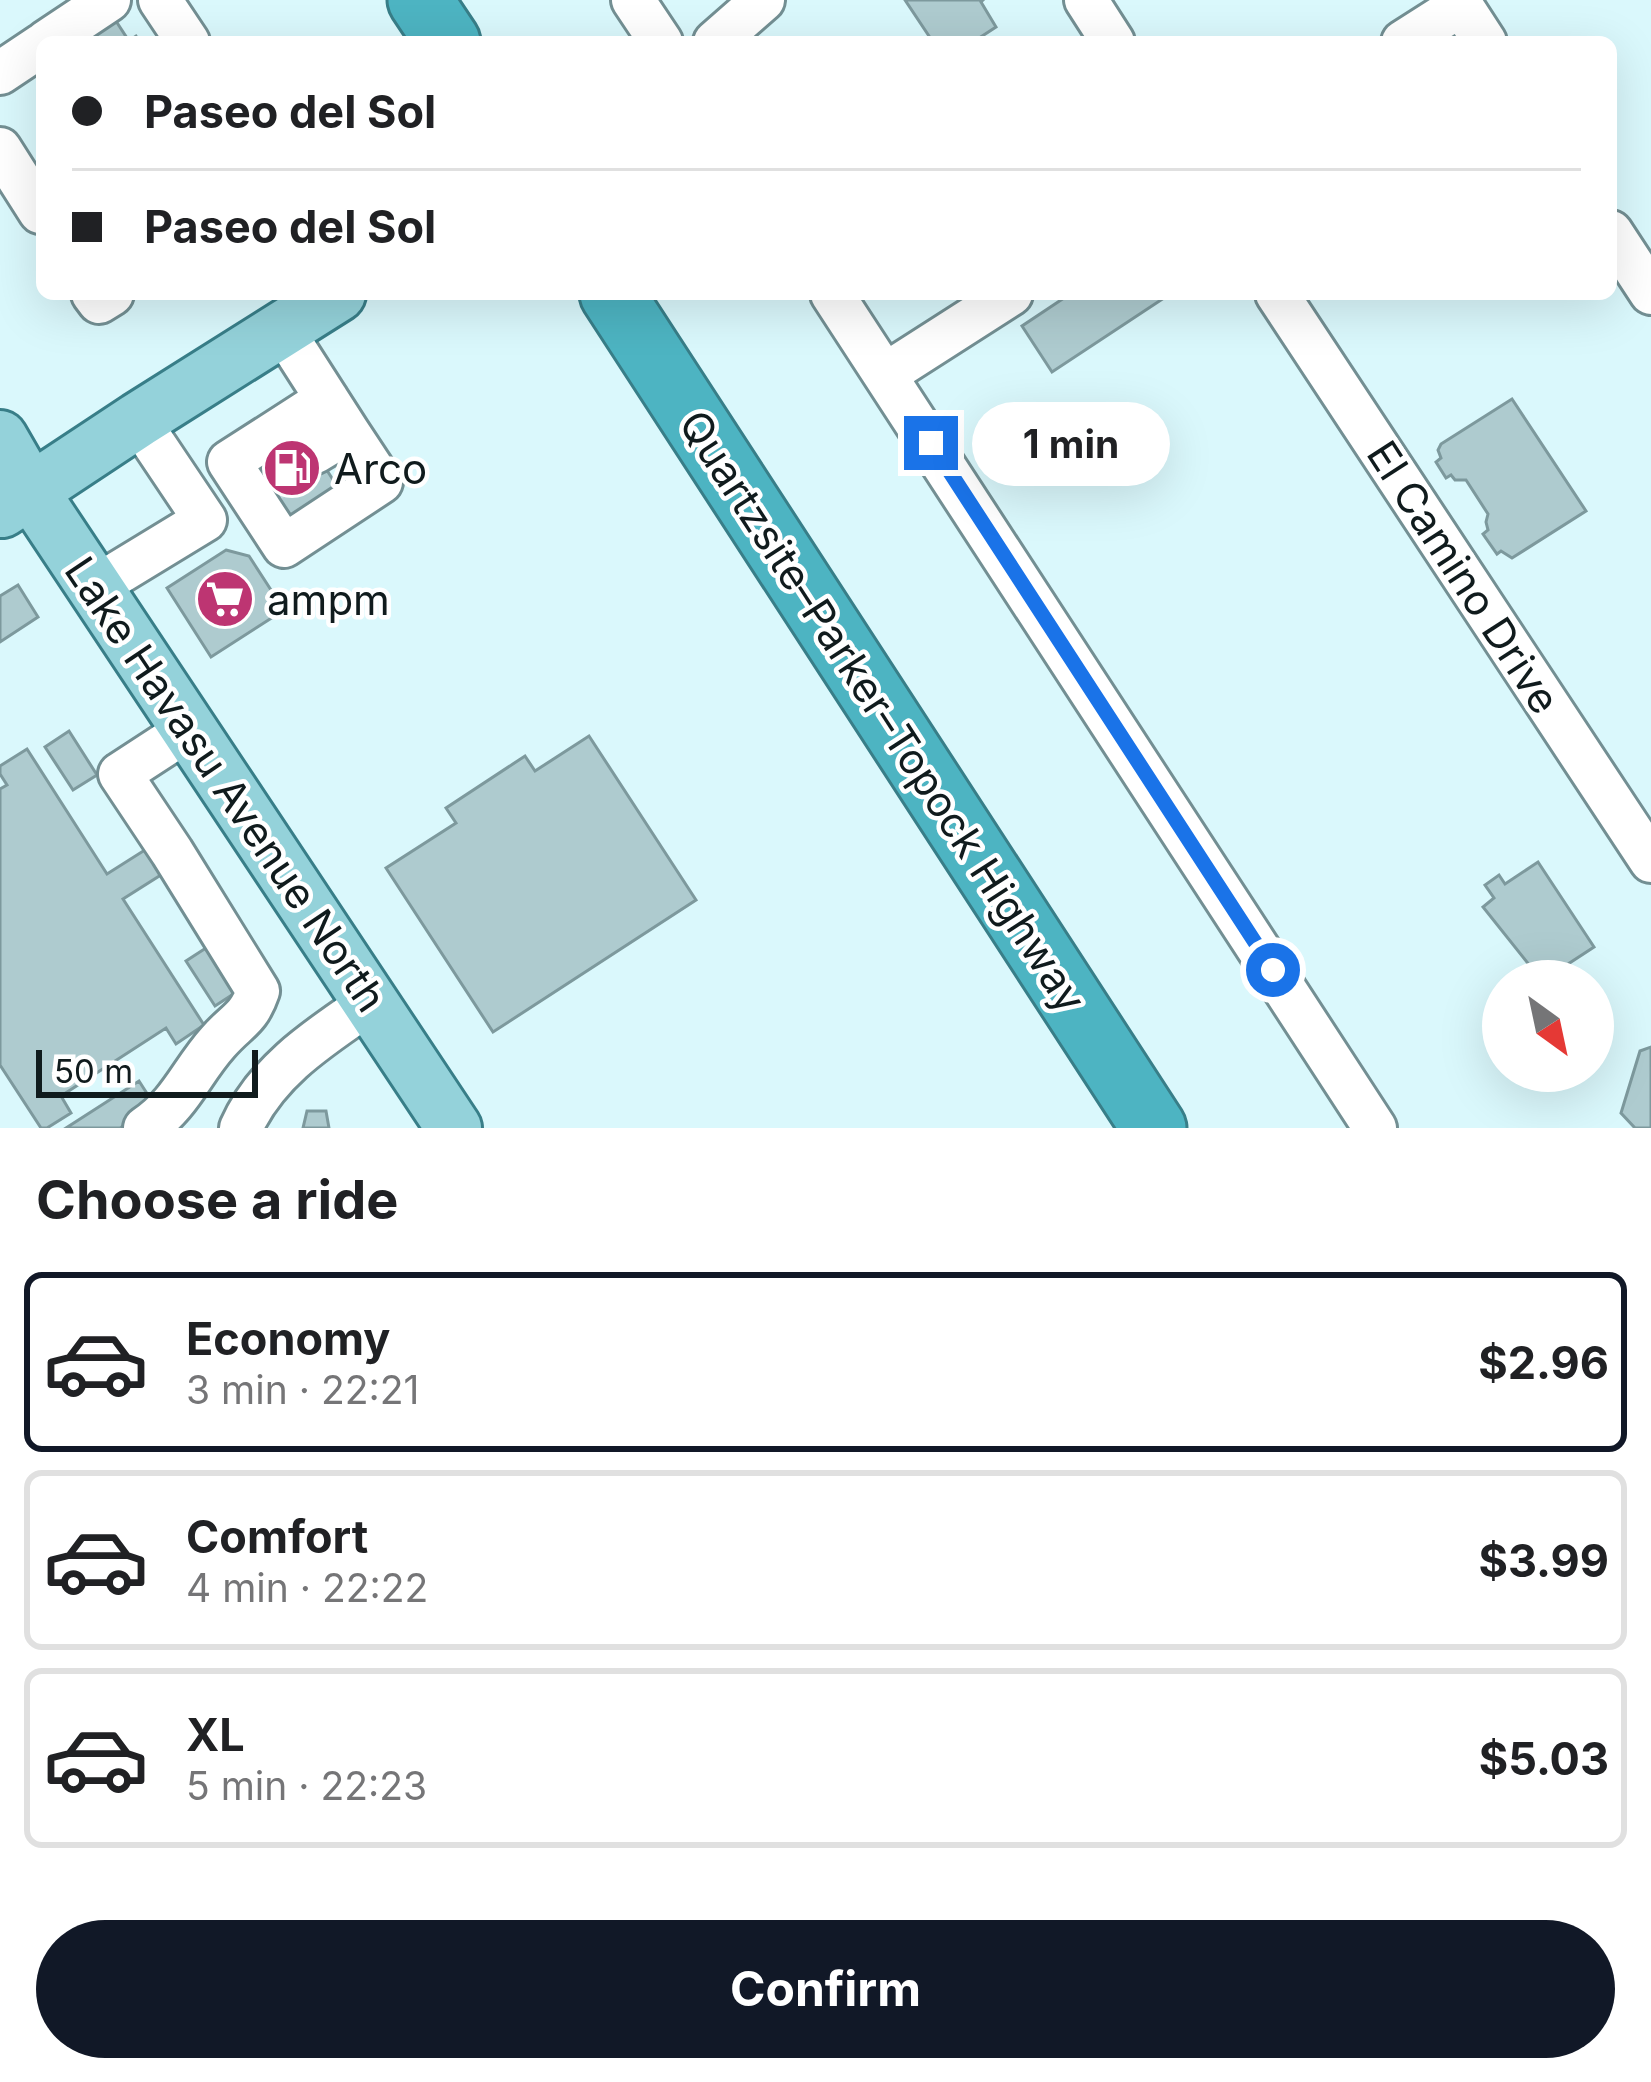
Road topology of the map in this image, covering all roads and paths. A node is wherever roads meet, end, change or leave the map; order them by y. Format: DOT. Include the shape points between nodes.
graph roads {
  1 [pos="109,0"];
  2 [pos="160,0"];
  3 [pos="420,0"];
  4 [pos="633,0"];
  5 [pos="763,0"];
  6 [pos="1086,0"];
  7 [pos="55,36"];
  8 [pos="184,36"];
  9 [pos="444,36"];
  10 [pos="658,36"];
  11 [pos="723,36"];
  12 [pos="1109,36"];
  13 [pos="1412,36"];
  14 [pos="1481,36"];
  15 [pos="36,48"];
  16 [pos="0,73"];
  17 [pos="1617,241"];
  18 [pos="1651,293"];
  19 [pos="617,300"];
  20 [pos="836,300"];
  21 [pos="1002,300"];
  22 [pos="1281,300"];
  23 [pos="308,307"];
  24 [pos="886,374"];
  25 [pos="137,420"];
  26 [pos="330,428"];
  27 [pos="0,438"];
  28 [pos="259,488"];
  29 [pos="15,501"];
  30 [pos="205,520"];
  31 [pos="94,587"];
  32 [pos="189,729"];
  33 [pos="1651,861"];
  34 [pos="370,1002"];
  35 [pos="145,1128"];
  36 [pos="241,1128"];
  37 [pos="454,1128"];
  38 [pos="1154,1128"];
  39 [pos="1376,1128"];
  1 -- 7 [label="street"];
  2 -- 8 [label="street"];
  3 -- 9 [label="highway"];
  4 -- 10 [label="street"];
  5 -- 11 [label="street"];
  6 -- 12 [label="street"];
  13 -- 14 [label="street" via="1461,5"];
  15 -- 16 [label="street"];
  17 -- 18 [label="street"];
  19 -- 38 [label="highway, Quartzsite–Parker–Topock Highway"];
  20 -- 24 [label="street"];
  21 -- 24 [label="street"];
  22 -- 33 [label="street, El Camino Drive"];
  23 -- 25 [label="main road"];
  23 -- 26 [label="street"];
  24 -- 39 [label="street"];
  25 -- 29 [label="main road"];
  25 -- 30 [label="street"];
  26 -- 28 [label="street" via="229,463"];
  26 -- 28 [label="street" via="381,482 284,546"];
  27 -- 29 [label="main road, Lake Havasu Avenue North"];
  28 -- 30 [label="street"];
  29 -- 31 [label="main road, Lake Havasu Avenue North"];
  30 -- 31 [label="street"];
  31 -- 32 [label="main road, Lake Havasu Avenue North"];
  32 -- 34 [label="main road, Lake Havasu Avenue North"];
  32 -- 35 [label="street" via="120,774 258,991 175,1104"];
  34 -- 36 [label="street" via="268,1083"];
  34 -- 37 [label="main road, Lake Havasu Avenue North"];
}
